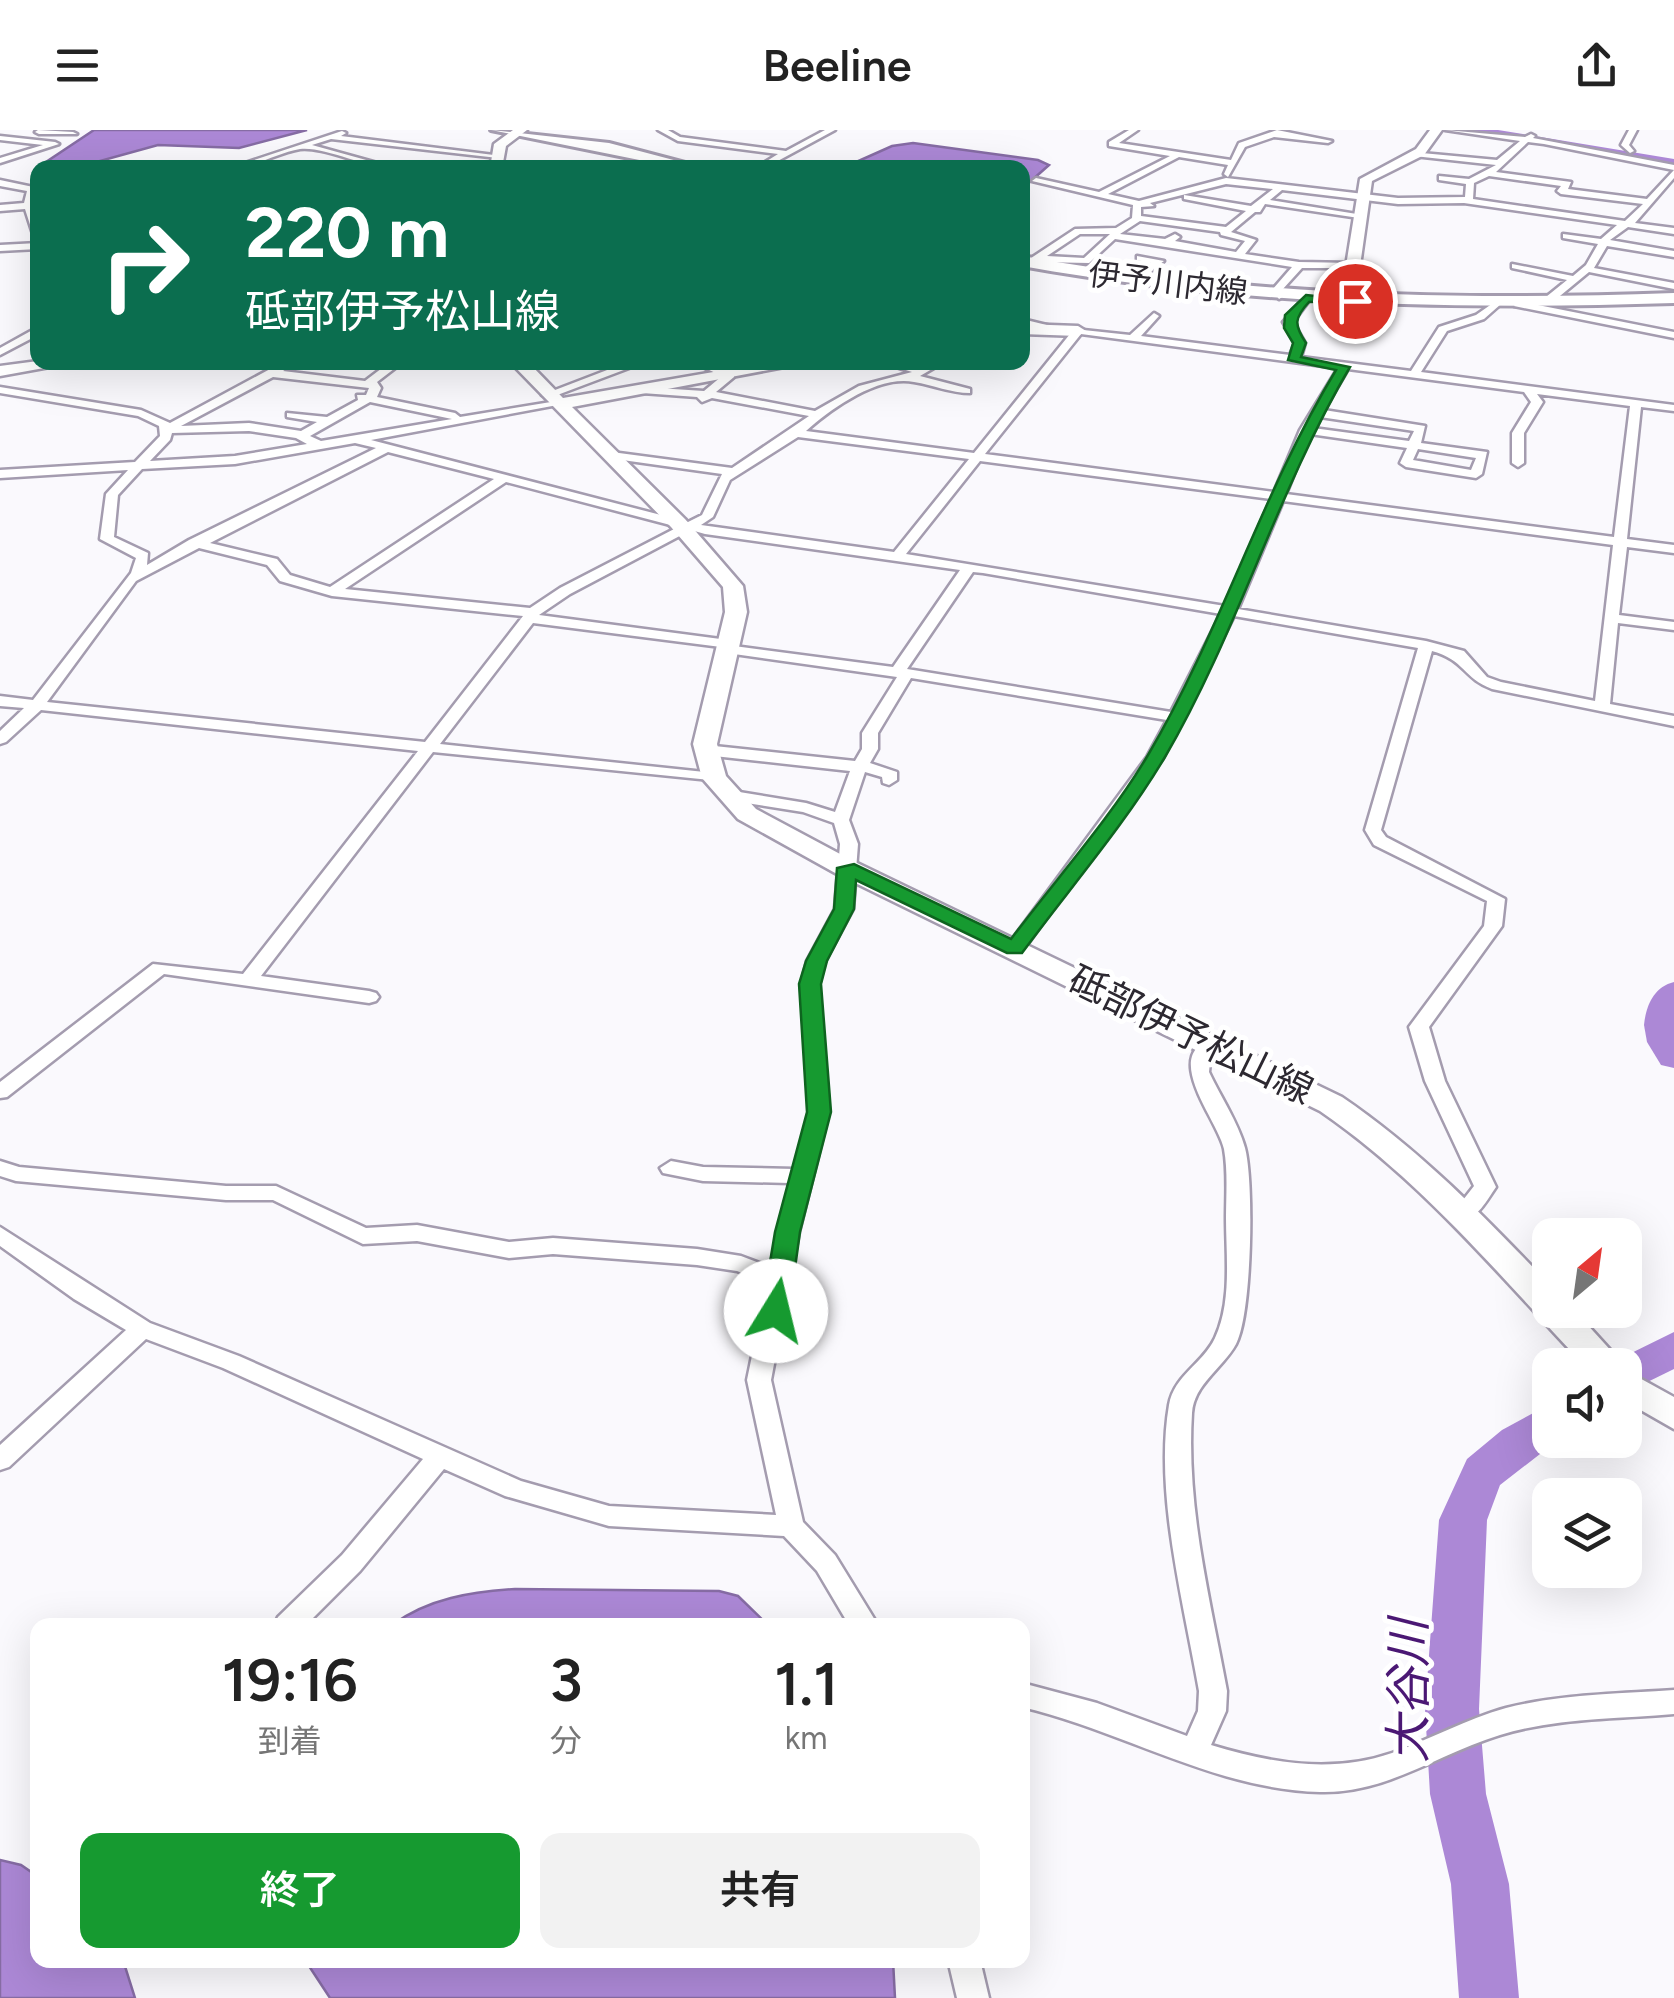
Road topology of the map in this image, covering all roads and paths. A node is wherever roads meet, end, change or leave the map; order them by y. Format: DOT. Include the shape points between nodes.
graph roads {
  1 [pos="22,130"];
  2 [pos="353,130"];
  3 [pos="497,130"];
  4 [pos="677,130"];
  5 [pos="831,130"];
  6 [pos="1134,130"];
  7 [pos="1284,130"];
  8 [pos="1435,130"];
  9 [pos="1449,130"];
  10 [pos="1500,130"];
  11 [pos="1547,130"];
  12 [pos="1633,130"];
  13 [pos="518,131"];
  14 [pos="76,132"];
  15 [pos="664,132"];
  16 [pos="1273,134"];
  17 [pos="331,137"];
  18 [pos="1530,137"];
  19 [pos="0,138"];
  20 [pos="279,140"];
  21 [pos="1328,141"];
  22 [pos="54,142"];
  23 [pos="0,146"];
  24 [pos="304,146"];
  25 [pos="34,152"];
  26 [pos="1630,152"];
  27 [pos="786,153"];
  28 [pos="1414,154"];
  29 [pos="1177,155"];
  30 [pos="257,160"];
  31 [pos="359,160"];
  32 [pos="484,160"];
  33 [pos="497,160"];
  34 [pos="659,160"];
  35 [pos="773,160"];
  36 [pos="1674,160"];
  37 [pos="0,161"];
  38 [pos="1233,163"];
  39 [pos="1499,163"];
  40 [pos="1674,170"];
  41 [pos="1492,174"];
  42 [pos="1442,178"];
  43 [pos="1036,181"];
  44 [pos="1127,181"];
  45 [pos="1226,181"];
  46 [pos="1470,182"];
  47 [pos="0,183"];
  48 [pos="1278,188"];
  49 [pos="30,190"];
  50 [pos="1570,192"];
  51 [pos="1103,193"];
  52 [pos="1178,194"];
  53 [pos="1228,194"];
  54 [pos="1360,198"];
  55 [pos="1469,200"];
  56 [pos="1212,202"];
  57 [pos="1647,202"];
  58 [pos="1138,205"];
  59 [pos="30,206"];
  60 [pos="1168,206"];
  61 [pos="1266,206"];
  62 [pos="0,208"];
  63 [pos="1252,209"];
  64 [pos="1543,212"];
  65 [pos="1359,215"];
  66 [pos="1242,217"];
  67 [pos="1137,218"];
  68 [pos="1158,219"];
  69 [pos="1624,224"];
  70 [pos="1226,230"];
  71 [pos="1674,230"];
  72 [pos="1116,233"];
  73 [pos="1566,236"];
  74 [pos="1603,243"];
  75 [pos="30,246"];
  76 [pos="0,248"];
  77 [pos="1283,253"];
  78 [pos="1674,254"];
  79 [pos="1237,255"];
  80 [pos="1140,258"];
  81 [pos="1030,262"];
  82 [pos="1030,263"];
  83 [pos="1030,263"];
  84 [pos="1300,264"];
  85 [pos="1353,266"];
  86 [pos="1516,266"];
  87 [pos="1588,269"];
  88 [pos="1575,279"];
  89 [pos="1136,280"];
  90 [pos="1674,286"];
  91 [pos="1278,296"];
  92 [pos="1306,298"];
  93 [pos="1674,298"];
  94 [pos="1355,301"];
  95 [pos="1544,302"];
  96 [pos="1496,304"];
  97 [pos="1518,304"];
  98 [pos="1154,316"];
  99 [pos="1030,326"];
  100 [pos="1078,332"];
  101 [pos="30,335"];
  102 [pos="1674,335"];
  103 [pos="1133,338"];
  104 [pos="0,352"];
  105 [pos="1294,360"];
  106 [pos="30,366"];
  107 [pos="1344,367"];
  108 [pos="0,370"];
  109 [pos="276,370"];
  110 [pos="388,370"];
  111 [pos="525,370"];
  112 [pos="621,370"];
  113 [pos="717,370"];
  114 [pos="758,370"];
  115 [pos="905,370"];
  116 [pos="923,370"];
  117 [pos="270,373"];
  118 [pos="915,374"];
  119 [pos="730,375"];
  120 [pos="1413,376"];
  121 [pos="370,384"];
  122 [pos="0,390"];
  123 [pos="642,390"];
  124 [pos="966,390"];
  125 [pos="1529,390"];
  126 [pos="350,394"];
  127 [pos="709,395"];
  128 [pos="368,399"];
  129 [pos="552,399"];
  130 [pos="692,404"];
  131 [pos="1636,404"];
  132 [pos="1674,408"];
  133 [pos="1317,413"];
  134 [pos="815,414"];
  135 [pos="291,416"];
  136 [pos="470,419"];
  137 [pos="326,420"];
  138 [pos="168,430"];
  139 [pos="1306,430"];
  140 [pos="796,433"];
  141 [pos="302,434"];
  142 [pos="358,440"];
  143 [pos="1413,445"];
  144 [pos="322,446"];
  145 [pos="384,449"];
  146 [pos="608,454"];
  147 [pos="976,456"];
  148 [pos="1518,463"];
  149 [pos="134,468"];
  150 [pos="732,472"];
  151 [pos="0,474"];
  152 [pos="504,478"];
  153 [pos="1280,497"];
  154 [pos="684,526"];
  155 [pos="1619,541"];
  156 [pos="194,543"];
  157 [pos="1674,549"];
  158 [pos="896,557"];
  159 [pos="969,567"];
  160 [pos="137,574"];
  161 [pos="332,592"];
  162 [pos="1230,609"];
  163 [pos="531,615"];
  164 [pos="1611,618"];
  165 [pos="1674,626"];
  166 [pos="1426,645"];
  167 [pos="727,647"];
  168 [pos="902,673"];
  169 [pos="0,701"];
  170 [pos="37,705"];
  171 [pos="1602,706"];
  172 [pos="1176,717"];
  173 [pos="1674,720"];
  174 [pos="0,739"];
  175 [pos="428,748"];
  176 [pos="705,750"];
  177 [pos="860,768"];
  178 [pos="890,780"];
  179 [pos="720,787"];
  180 [pos="841,820"];
  181 [pos="846,868"];
  182 [pos="1014,949"];
  183 [pos="248,980"];
  184 [pos="369,997"];
  185 [pos="1213,1045"];
  186 [pos="0,1092"];
  187 [pos="0,1168"];
  188 [pos="671,1168"];
  189 [pos="802,1177"];
  190 [pos="1463,1214"];
  191 [pos="0,1235"];
  192 [pos="780,1280"];
  193 [pos="1532,1287"];
  194 [pos="1571,1328"];
  195 [pos="142,1329"];
  196 [pos="1590,1348"];
  197 [pos="1642,1395"];
  198 [pos="1674,1415"];
  199 [pos="440,1456"];
  200 [pos="0,1460"];
  201 [pos="791,1526"];
  202 [pos="295,1618"];
  203 [pos="860,1618"];
  204 [pos="1030,1696"];
  205 [pos="1674,1702"];
  206 [pos="1193,1754"];
  207 [pos="966,1968"];
  208 [pos="973,1998"];
  1 -- 14 [label="street"];
  2 -- 17 [label="street"];
  3 -- 13 [label="main road"];
  4 -- 15 [label="street"];
  5 -- 27 [label="street"];
  6 -- 29 [label="street" via="1112,144"];
  7 -- 16 [label="street"];
  8 -- 28 [label="main road"];
  9 -- 18 [label="street"];
  10 -- 18 [label="street"];
  11 -- 18 [label="street"];
  12 -- 26 [label="street" via="1625,145"];
  13 -- 33 [label="main road" via="500,144"];
  13 -- 34 [label="main road"];
  14 -- 22 [label="street"];
  15 -- 27 [label="street"];
  16 -- 21 [label="street"];
  16 -- 38 [label="street" via="1242,144"];
  17 -- 24 [label="street"];
  17 -- 32 [label="street"];
  18 -- 26 [label="street"];
  18 -- 39 [label="street"];
  18 -- 40 [label="street"];
  19 -- 22 [label="street"];
  20 -- 24 [label="street"];
  22 -- 25 [label="street"];
  23 -- 25 [label="street"];
  24 -- 30 [label="street"];
  24 -- 31 [label="street"];
  25 -- 37 [label="street"];
  26 -- 36 [label="street"];
  27 -- 35 [label="street"];
  28 -- 39 [label="street"];
  28 -- 54 [label="main road" via="1366,179"];
  29 -- 38 [label="street"];
  29 -- 44 [label="street"];
  38 -- 45 [label="street"];
  39 -- 41 [label="street"];
  40 -- 57 [label="street"];
  41 -- 46 [label="street"];
  41 -- 50 [label="street" via="1568,184 1561,190"];
  42 -- 46 [label="street"];
  43 -- 51 [label="street"];
  44 -- 51 [label="street"];
  44 -- 52 [label="street"];
  45 -- 48 [label="street"];
  45 -- 52 [label="street"];
  46 -- 55 [label="street"];
  47 -- 49 [label="street"];
  48 -- 54 [label="street"];
  48 -- 61 [label="street"];
  50 -- 57 [label="street"];
  50 -- 64 [label="street"];
  51 -- 58 [label="street"];
  52 -- 56 [label="street"];
  52 -- 58 [label="street"];
  53 -- 56 [label="street"];
  54 -- 55 [label="street"];
  54 -- 65 [label="main road"];
  55 -- 64 [label="street"];
  56 -- 63 [label="street"];
  57 -- 69 [label="street"];
  58 -- 60 [label="street"];
  58 -- 67 [label="street"];
  59 -- 62 [label="street"];
  61 -- 63 [label="street"];
  61 -- 65 [label="street"];
  63 -- 66 [label="street"];
  64 -- 69 [label="street"];
  65 -- 85 [label="main road"];
  66 -- 68 [label="street" via="1192,210"];
  66 -- 70 [label="street"];
  67 -- 68 [label="street"];
  67 -- 72 [label="street"];
  68 -- 70 [label="street"];
  69 -- 71 [label="street"];
  69 -- 74 [label="street"];
  70 -- 79 [label="street" via="1251,240"];
  72 -- 79 [label="street"];
  72 -- 81 [label="street" via="1078,231"];
  72 -- 82 [label="street" via="1086,261"];
  73 -- 74 [label="street"];
  74 -- 78 [label="street"];
  74 -- 87 [label="street"];
  75 -- 76 [label="street"];
  77 -- 84 [label="street"];
  79 -- 84 [label="street"];
  80 -- 89 [label="street" via="1159,260"];
  83 -- 89 [label="main road, 伊予川内線"];
  84 -- 85 [label="street"];
  84 -- 91 [label="street"];
  85 -- 94 [label="main road"];
  86 -- 88 [label="street"];
  87 -- 88 [label="street"];
  87 -- 90 [label="street"];
  88 -- 95 [label="street"];
  89 -- 91 [label="main road, 伊予川内線"];
  91 -- 92 [label="main road, 伊予川内線"];
  92 -- 94 [label="main road, 伊予川内線"];
  92 -- 105 [label="street" via="1288,322 1300,343"];
  93 -- 95 [label="main road, 伊予川内線"];
  94 -- 96 [label="main road, 伊予川内線"];
  95 -- 97 [label="main road, 伊予川内線"];
  96 -- 97 [label="main road, 伊予川内線"];
  96 -- 120 [label="street" via="1443,329"];
  97 -- 102 [label="street"];
  98 -- 103 [label="street"];
  99 -- 100 [label="main road"];
  100 -- 103 [label="street"];
  100 -- 147 [label="street"];
  101 -- 104 [label="street"];
  103 -- 105 [label="street"];
  105 -- 107 [label="street"];
  106 -- 108 [label="main road"];
  107 -- 120 [label="street"];
  107 -- 133 [label="street"];
  109 -- 117 [label="street"];
  110 -- 121 [label="street"];
  111 -- 129 [label="main road"];
  112 -- 129 [label="street"];
  113 -- 119 [label="street"];
  114 -- 119 [label="main road"];
  115 -- 118 [label="street"];
  116 -- 118 [label="street"];
  117 -- 121 [label="street"];
  117 -- 138 [label="street"];
  118 -- 124 [label="street"];
  118 -- 134 [label="street" via="863,388"];
  119 -- 123 [label="main road"];
  119 -- 127 [label="street"];
  120 -- 125 [label="street"];
  121 -- 128 [label="street" via="375,392"];
  122 -- 138 [label="street" via="141,413"];
  123 -- 127 [label="street"];
  123 -- 129 [label="main road"];
  125 -- 131 [label="street"];
  125 -- 148 [label="street" via="1537,402 1518,433"];
  126 -- 128 [label="street"];
  127 -- 130 [label="street"];
  127 -- 134 [label="street"];
  128 -- 136 [label="street"];
  128 -- 137 [label="street"];
  129 -- 136 [label="street"];
  129 -- 146 [label="main road"];
  131 -- 132 [label="street"];
  131 -- 155 [label="street"];
  133 -- 139 [label="street"];
  133 -- 143 [label="street" via="1421,428"];
  134 -- 140 [label="street"];
  135 -- 137 [label="street"];
  136 -- 142 [label="street"];
  137 -- 141 [label="street"];
  138 -- 141 [label="street" via="247,423"];
  138 -- 149 [label="street"];
  139 -- 143 [label="street"];
  139 -- 153 [label="street"];
  140 -- 147 [label="street"];
  140 -- 150 [label="street"];
  141 -- 144 [label="street"];
  142 -- 144 [label="street"];
  142 -- 145 [label="street"];
  143 -- 143 [label="street" via="1406,464 1476,474 1483,454"];
  144 -- 149 [label="street"];
  145 -- 152 [label="street"];
  145 -- 156 [label="street"];
  146 -- 150 [label="street"];
  146 -- 154 [label="main road"];
  147 -- 153 [label="street"];
  147 -- 158 [label="street"];
  149 -- 151 [label="street"];
  149 -- 160 [label="street" via="108,502 106,539 140,551"];
  150 -- 154 [label="street" via="712,513"];
  152 -- 154 [label="street"];
  152 -- 161 [label="street"];
  153 -- 155 [label="street"];
  153 -- 162 [label="street"];
  154 -- 158 [label="street"];
  154 -- 163 [label="street"];
  154 -- 167 [label="main road" via="734,586"];
  155 -- 157 [label="street"];
  155 -- 164 [label="street"];
  156 -- 160 [label="street"];
  156 -- 161 [label="street" via="272,562 290,580"];
  158 -- 159 [label="street"];
  159 -- 162 [label="street"];
  159 -- 168 [label="street"];
  160 -- 170 [label="street"];
  161 -- 163 [label="street"];
  162 -- 166 [label="street"];
  162 -- 172 [label="street"];
  163 -- 167 [label="street"];
  163 -- 175 [label="street"];
  164 -- 165 [label="street"];
  164 -- 171 [label="street"];
  166 -- 171 [label="street" via="1459,654 1482,680 1497,686"];
  166 -- 190 [label="street" via="1373,830 1380,841 1496,899 1493,926 1419,1027 1435,1081 1486,1187"];
  167 -- 168 [label="street"];
  167 -- 176 [label="main road"];
  168 -- 172 [label="street"];
  168 -- 177 [label="street" via="870,732"];
  169 -- 170 [label="street"];
  170 -- 174 [label="street"];
  170 -- 175 [label="street"];
  171 -- 173 [label="street"];
  172 -- 182 [label="street" via="1156,758"];
  175 -- 179 [label="street"];
  175 -- 183 [label="street"];
  176 -- 177 [label="street"];
  176 -- 179 [label="main road"];
  177 -- 178 [label="street" via="886,772"];
  177 -- 180 [label="street"];
  179 -- 180 [label="street"];
  179 -- 181 [label="main road, 砥部伊予松山線" via="768,828"];
  180 -- 181 [label="street" via="850,844"];
  181 -- 182 [label="main road, 砥部伊予松山線"];
  181 -- 189 [label="street" via="844,909 810,984 819,1112"];
  182 -- 185 [label="main road, 砥部伊予松山線"];
  183 -- 184 [label="street"];
  183 -- 186 [label="street" via="152,970"];
  185 -- 190 [label="main road, 砥部伊予松山線" via="1355,1120"];
  185 -- 206 [label="street" via="1199,1072 1234,1146 1238,1282 1226,1340 1184,1390 1180,1409 1178,1492 1213,1691 1212,1711"];
  187 -- 192 [label="street" via="276,1193 363,1236 417,1232 509,1250 553,1246 697,1257 741,1264"];
  188 -- 189 [label="street"];
  189 -- 192 [label="street"];
  190 -- 193 [label="main road, 砥部伊予松山線"];
  191 -- 195 [label="street"];
  192 -- 201 [label="street" via="759,1380"];
  194 -- 196 [label="main road, 砥部伊予松山線"];
  195 -- 199 [label="street"];
  195 -- 200 [label="street"];
  197 -- 198 [label="main road"];
  199 -- 201 [label="street" via="514,1489 609,1516"];
  199 -- 202 [label="street"];
  201 -- 203 [label="street" via="826,1563"];
  204 -- 206 [label="street" via="1063,1702"];
  205 -- 206 [label="street" via="1530,1715 1360,1776 1264,1773"];
  207 -- 208 [label="street"];
}
